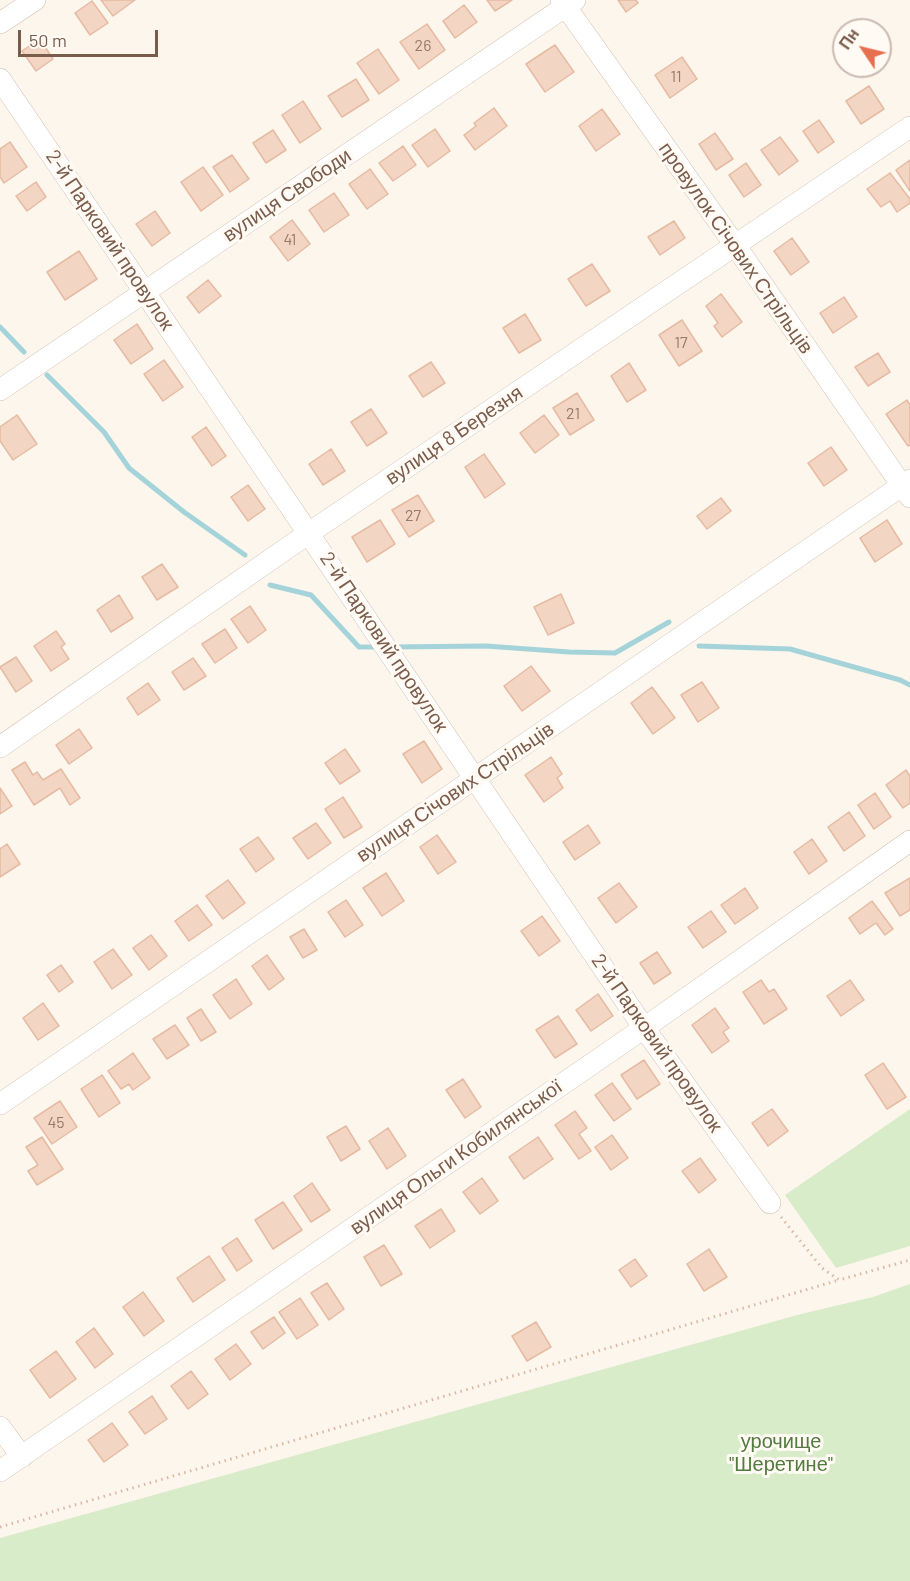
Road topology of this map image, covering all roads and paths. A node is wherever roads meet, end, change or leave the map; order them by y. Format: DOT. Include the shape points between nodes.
graph roads {
  1 [pos="35,0"];
  2 [pos="567,2"];
  3 [pos="0,23"];
  4 [pos="0,78"];
  5 [pos="910,127"];
  6 [pos="735,246"];
  7 [pos="144,291"];
  8 [pos="0,390"];
  9 [pos="908,488"];
  10 [pos="309,533"];
  11 [pos="0,747"];
  12 [pos="476,778"];
  13 [pos="910,841"];
  14 [pos="644,1028"];
  15 [pos="0,1104"];
  16 [pos="770,1203"];
  17 [pos="910,1260"];
  18 [pos="839,1281"];
  19 [pos="0,1427"];
  20 [pos="22,1457"];
  21 [pos="0,1471"];
  22 [pos="0,1527"];
  1 -- 3 [label="street"];
  2 -- 6 [label="street, провулок Січових Стрільців"];
  2 -- 7 [label="street, вулиця Свободи"];
  4 -- 7 [label="street, 2-й Парковий провулок"];
  5 -- 6 [label="street, вулиця 8 Березня"];
  6 -- 9 [label="street, провулок Січових Стрільців"];
  6 -- 10 [label="street, вулиця 8 Березня"];
  7 -- 8 [label="street, вулиця Свободи"];
  7 -- 10 [label="street, 2-й Парковий провулок"];
  9 -- 12 [label="street, вулиця Січових Стрільців"];
  10 -- 11 [label="street, вулиця 8 Березня"];
  10 -- 12 [label="street, 2-й Парковий провулок"];
  12 -- 14 [label="street, 2-й Парковий провулок"];
  12 -- 15 [label="street, вулиця Січових Стрільців"];
  13 -- 14 [label="street, вулиця Ольги Кобилянської"];
  14 -- 16 [label="street, 2-й Парковий провулок"];
  14 -- 20 [label="street, вулиця Ольги Кобилянської"];
  16 -- 18 [label="path" via="822,1268"];
  17 -- 18 [label="path"];
  18 -- 22 [label="path"];
  19 -- 20 [label="street"];
  20 -- 21 [label="street, вулиця Ольги Кобилянської"];
}
